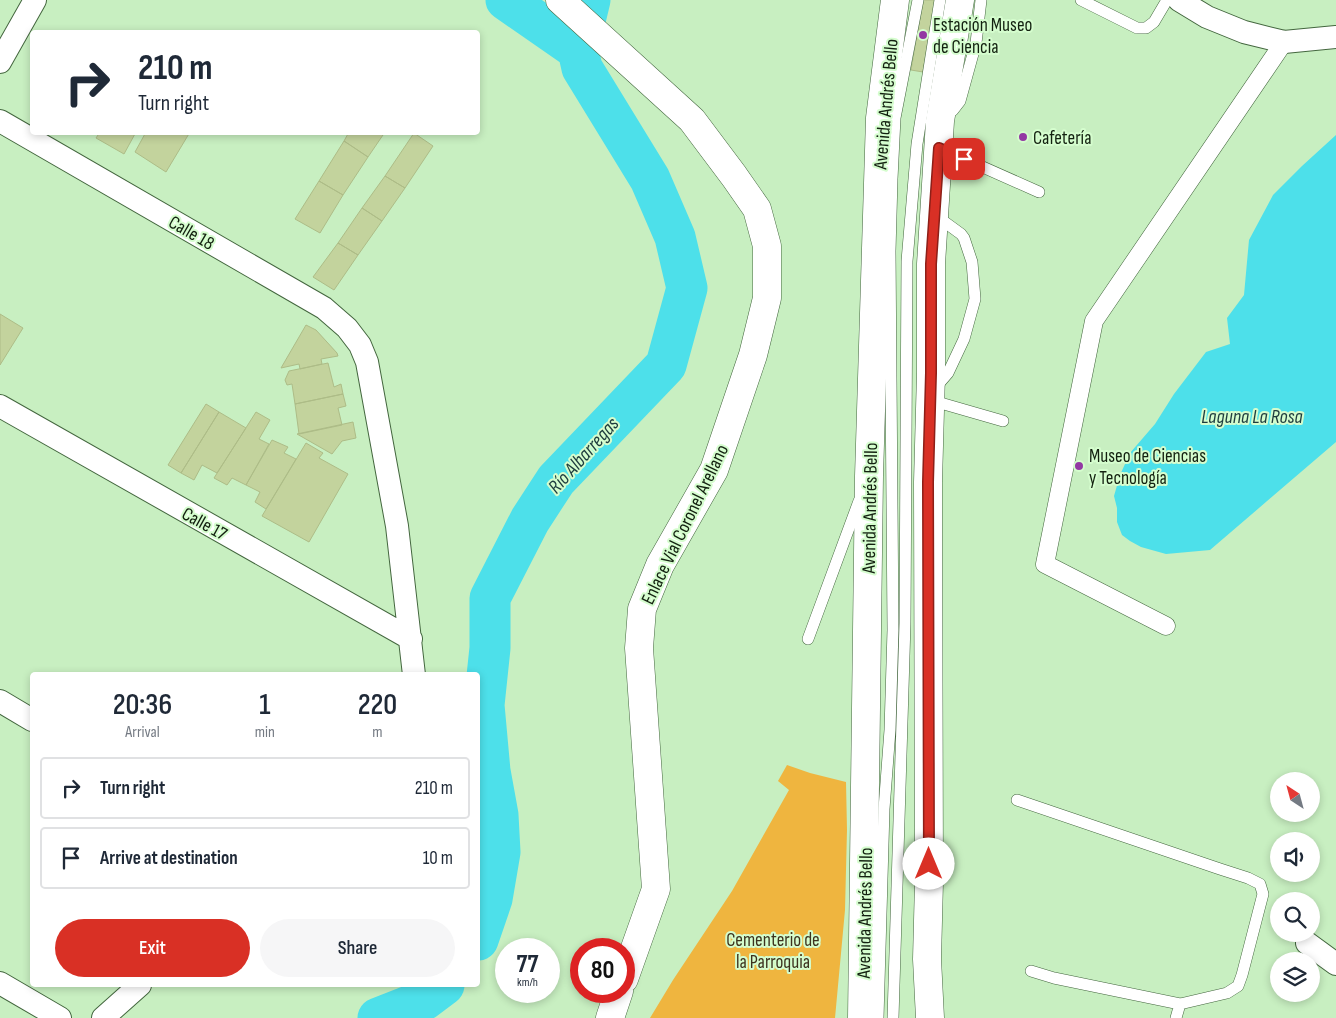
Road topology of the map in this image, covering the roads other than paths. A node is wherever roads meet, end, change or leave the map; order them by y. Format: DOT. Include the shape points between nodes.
graph roads {
  1 [pos="35,0"];
  2 [pos="560,0"];
  3 [pos="895,0"];
  4 [pos="918,0"];
  5 [pos="940,0"];
  6 [pos="960,0"];
  7 [pos="981,0"];
  8 [pos="1081,0"];
  9 [pos="1167,0"];
  10 [pos="1179,0"];
  11 [pos="1336,37"];
  12 [pos="1284,42"];
  13 [pos="0,62"];
  14 [pos="0,121"];
  15 [pos="939,135"];
  16 [pos="1039,192"];
  17 [pos="934,215"];
  18 [pos="930,397"];
  19 [pos="0,406"];
  20 [pos="1003,421"];
  21 [pos="869,476"];
  22 [pos="1166,626"];
  23 [pos="411,639"];
  24 [pos="808,639"];
  25 [pos="414,672"];
  26 [pos="0,701"];
  27 [pos="30,719"];
  28 [pos="1017,800"];
  29 [pos="1307,944"];
  30 [pos="635,948"];
  31 [pos="927,959"];
  32 [pos="1336,964"];
  33 [pos="1031,971"];
  34 [pos="863,982"];
  35 [pos="0,983"];
  36 [pos="138,987"];
  37 [pos="615,1003"];
  38 [pos="1180,1004"];
  39 [pos="60,1018"];
  40 [pos="103,1018"];
  41 [pos="610,1018"];
  42 [pos="855,1018"];
  43 [pos="862,1018"];
  44 [pos="878,1018"];
  45 [pos="893,1018"];
  46 [pos="918,1018"];
  47 [pos="930,1018"];
  48 [pos="1176,1018"];
  1 -- 13 [label="street"];
  2 -- 30 [label="main road, Enlace Vial Coronel Arellano" via="692,120 757,209 767,246 768,298 753,355 714,470 660,565 642,609 639,648 656,889"];
  3 -- 21 [label="main road, Avenida Andrés Bello" via="880,118"];
  4 -- 44 [label="lane" via="896,118 892,179 893,630"];
  5 -- 45 [label="lane" via="917,144 907,261 905,623"];
  6 -- 15 [label="main road"];
  7 -- 15 [label="lane" via="976,43 960,101"];
  8 -- 9 [label="lane" via="1137,28 1146,28 1154,22"];
  10 -- 12 [label="street" via="1244,32"];
  11 -- 12 [label="street"];
  12 -- 22 [label="street" via="1094,321 1044,564"];
  14 -- 23 [label="street, Calle 18" via="324,308 347,328 367,362 397,526"];
  15 -- 16 [label="lane"];
  15 -- 17 [label="main road"];
  17 -- 18 [label="main road"];
  17 -- 18 [label="lane" via="964,238 972,262 975,299 964,339 948,373"];
  18 -- 20 [label="lane"];
  18 -- 31 [label="main road"];
  19 -- 23 [label="street, Calle 17"];
  21 -- 24 [label="lane"];
  21 -- 34 [label="main road, Avenida Andrés Bello"];
  23 -- 25 [label="street, Calle 18"];
  26 -- 27 [label="street"];
  28 -- 38 [label="lane" via="1260,884 1263,894 1238,986 1227,993"];
  29 -- 32 [label="street"];
  31 -- 46 [label="main road"];
  31 -- 47 [label="main road"];
  33 -- 38 [label="lane"];
  34 -- 42 [label="main road"];
  34 -- 43 [label="main road, Avenida Andrés Bello"];
  35 -- 39 [label="street"];
  36 -- 40 [label="street"];
  37 -- 41 [label="main road"];
  38 -- 48 [label="lane"];
}
